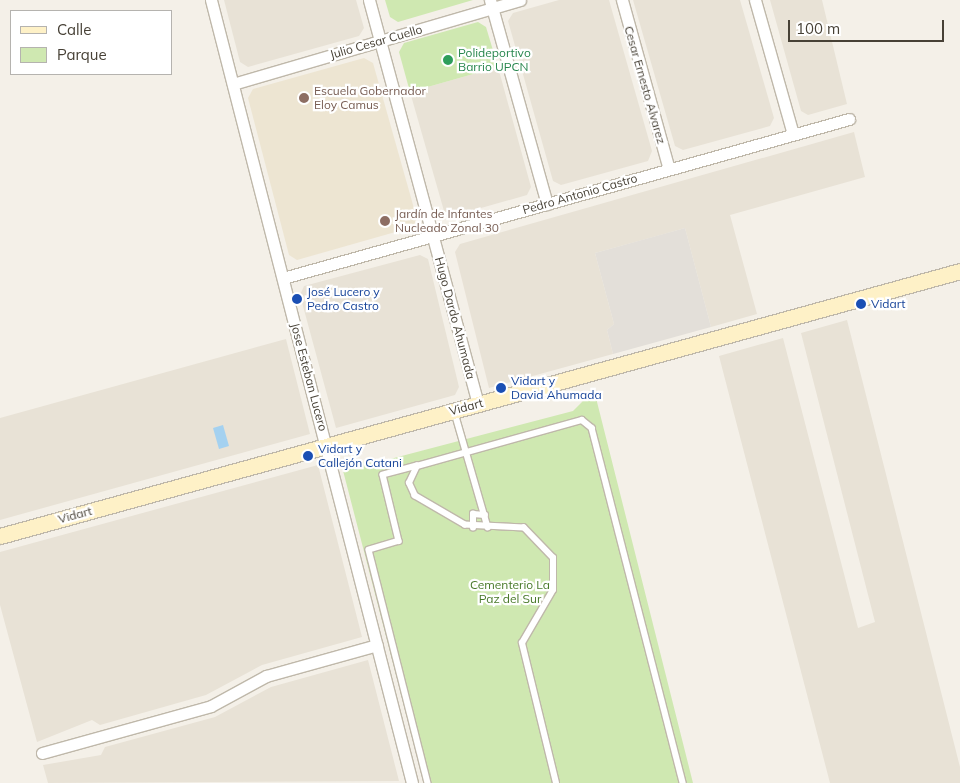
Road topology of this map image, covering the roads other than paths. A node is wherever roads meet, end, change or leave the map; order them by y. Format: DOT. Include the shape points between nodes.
graph roads {
  1 [pos="211,0"];
  2 [pos="369,0"];
  3 [pos="520,0"];
  4 [pos="622,0"];
  5 [pos="755,0"];
  6 [pos="492,4"];
  7 [pos="380,41"];
  8 [pos="233,84"];
  9 [pos="849,119"];
  10 [pos="793,134"];
  11 [pos="669,169"];
  12 [pos="548,204"];
  13 [pos="433,236"];
  14 [pos="960,271"];
  15 [pos="283,278"];
  16 [pos="478,404"];
  17 [pos="454,410"];
  18 [pos="326,446"];
  19 [pos="466,452"];
  20 [pos="417,466"];
  21 [pos="485,515"];
  22 [pos="473,528"];
  23 [pos="488,528"];
  24 [pos="0,536"];
  25 [pos="377,646"];
  26 [pos="42,753"];
  27 [pos="412,783"];
  28 [pos="428,783"];
  29 [pos="556,783"];
  30 [pos="683,783"];
  1 -- 8 [label="street, Jose Esteban Lucero"];
  2 -- 7 [label="street, Hugo Dardo Ahumada"];
  3 -- 6 [label="street, Julio Cesar Cuello"];
  4 -- 11 [label="street, Cesar Ernesto Alvarez"];
  5 -- 10 [label="street"];
  6 -- 7 [label="street, Julio Cesar Cuello"];
  6 -- 12 [label="street"];
  7 -- 8 [label="street, Julio Cesar Cuello"];
  7 -- 13 [label="street, Hugo Dardo Ahumada"];
  8 -- 15 [label="street, Jose Esteban Lucero"];
  9 -- 10 [label="street, Pedro Antonio Castro"];
  10 -- 11 [label="street, Pedro Antonio Castro"];
  11 -- 12 [label="street, Pedro Antonio Castro"];
  12 -- 13 [label="street, Pedro Antonio Castro"];
  13 -- 15 [label="street, Pedro Antonio Castro"];
  13 -- 16 [label="street, Hugo Dardo Ahumada"];
  14 -- 16 [label="street, Vidart"];
  15 -- 18 [label="street, Jose Esteban Lucero"];
  16 -- 17 [label="street, Vidart"];
  17 -- 18 [label="street, Vidart"];
  17 -- 19 [label="lane"];
  18 -- 24 [label="street, Vidart"];
  18 -- 25 [label="street, Jose Esteban Lucero"];
  19 -- 20 [label="lane"];
  19 -- 21 [label="lane"];
  19 -- 30 [label="lane" via="582,420 592,428"];
  20 -- 22 [label="lane" via="409,483 415,496"];
  20 -- 28 [label="lane" via="383,475 399,542 369,550"];
  21 -- 22 [label="lane" via="473,514"];
  21 -- 23 [label="lane"];
  22 -- 23 [label="lane"];
  23 -- 29 [label="lane" via="524,528 544,544 554,564 553,590 522,643"];
  25 -- 26 [label="street" via="266,676 211,706"];
  25 -- 27 [label="street, Jose Esteban Lucero"];
}
